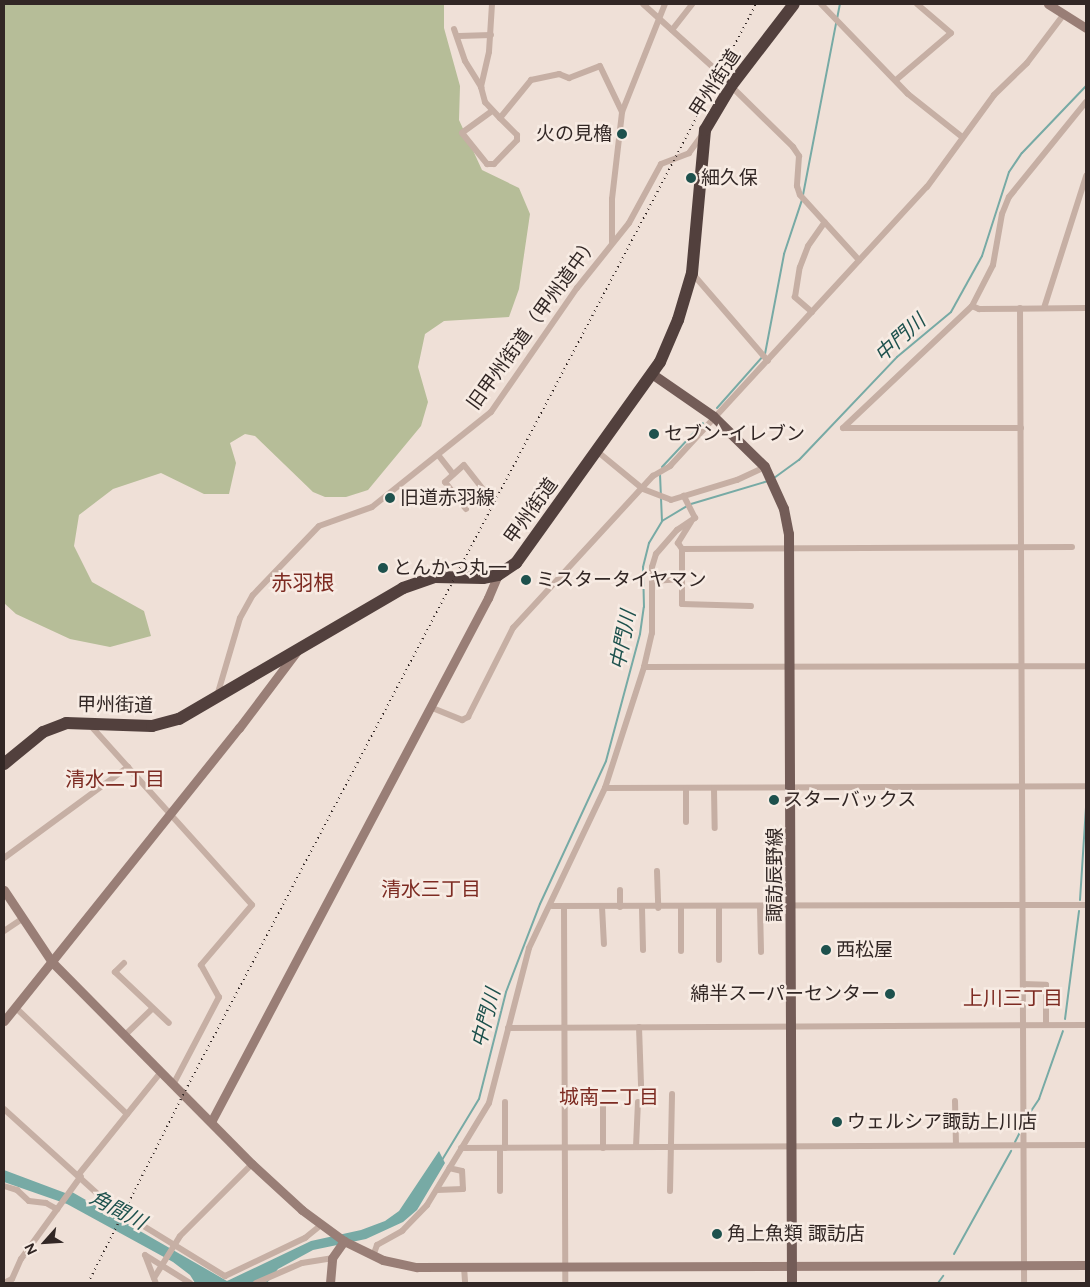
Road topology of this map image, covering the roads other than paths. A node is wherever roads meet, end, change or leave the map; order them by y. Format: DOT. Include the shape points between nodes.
graph roads {
  1 [pos="492,4"];
  2 [pos="643,4"];
  3 [pos="665,4"];
  4 [pos="692,4"];
  5 [pos="794,4"];
  6 [pos="821,4"];
  7 [pos="917,4"];
  8 [pos="1057,7"];
  9 [pos="660,20"];
  10 [pos="1086,28"];
  11 [pos="454,29"];
  12 [pos="672,30"];
  13 [pos="491,35"];
  14 [pos="459,36"];
  15 [pos="716,68"];
  16 [pos="896,80"];
  17 [pos="731,86"];
  18 [pos="482,87"];
  19 [pos="1086,102"];
  20 [pos="492,111"];
  21 [pos="622,112"];
  22 [pos="500,118"];
  23 [pos="706,130"];
  24 [pos="962,137"];
  25 [pos="1086,176"];
  26 [pos="824,222"];
  27 [pos="612,242"];
  28 [pos="859,260"];
  29 [pos="692,273"];
  30 [pos="972,306"];
  31 [pos="1020,308"];
  32 [pos="1044,308"];
  33 [pos="1086,308"];
  34 [pos="812,312"];
  35 [pos="765,359"];
  36 [pos="652,374"];
  37 [pos="714,417"];
  38 [pos="1021,428"];
  39 [pos="598,452"];
  40 [pos="439,456"];
  41 [pos="765,469"];
  42 [pos="454,474"];
  43 [pos="643,489"];
  44 [pos="486,494"];
  45 [pos="684,497"];
  46 [pos="466,509"];
  47 [pos="692,518"];
  48 [pos="1072,547"];
  49 [pos="790,548"];
  50 [pos="1021,548"];
  51 [pos="682,549"];
  52 [pos="498,575"];
  53 [pos="682,579"];
  54 [pos="653,581"];
  55 [pos="751,606"];
  56 [pos="298,649"];
  57 [pos="1086,666"];
  58 [pos="1022,667"];
  59 [pos="644,668"];
  60 [pos="791,668"];
  61 [pos="217,696"];
  62 [pos="430,707"];
  63 [pos="88,722"];
  64 [pos="4,764"];
  65 [pos="128,767"];
  66 [pos="1086,786"];
  67 [pos="792,787"];
  68 [pos="1022,787"];
  69 [pos="605,788"];
  70 [pos="714,788"];
  71 [pos="686,789"];
  72 [pos="170,814"];
  73 [pos="686,822"];
  74 [pos="715,828"];
  75 [pos="4,858"];
  76 [pos="657,871"];
  77 [pos="4,890"];
  78 [pos="620,890"];
  79 [pos="1086,905"];
  80 [pos="552,906"];
  81 [pos="1023,906"];
  82 [pos="564,907"];
  83 [pos="602,907"];
  84 [pos="760,907"];
  85 [pos="792,907"];
  86 [pos="620,908"];
  87 [pos="642,908"];
  88 [pos="658,908"];
  89 [pos="681,908"];
  90 [pos="719,908"];
  91 [pos="23,918"];
  92 [pos="4,932"];
  93 [pos="604,944"];
  94 [pos="643,950"];
  95 [pos="681,951"];
  96 [pos="760,952"];
  97 [pos="719,960"];
  98 [pos="52,962"];
  99 [pos="124,964"];
  100 [pos="1024,984"];
  101 [pos="15,1007"];
  102 [pos="152,1009"];
  103 [pos="4,1021"];
  104 [pos="169,1023"];
  105 [pos="1023,1025"];
  106 [pos="1046,1025"];
  107 [pos="1086,1025"];
  108 [pos="794,1027"];
  109 [pos="508,1028"];
  110 [pos="563,1028"];
  111 [pos="639,1028"];
  112 [pos="124,1036"];
  113 [pos="161,1072"];
  114 [pos="173,1085"];
  115 [pos="641,1085"];
  116 [pos="672,1094"];
  117 [pos="954,1101"];
  118 [pos="505,1102"];
  119 [pos="638,1102"];
  120 [pos="603,1105"];
  121 [pos="4,1109"];
  122 [pos="127,1114"];
  123 [pos="211,1122"];
  124 [pos="956,1145"];
  125 [pos="1024,1145"];
  126 [pos="1086,1145"];
  127 [pos="793,1146"];
  128 [pos="636,1147"];
  129 [pos="671,1147"];
  130 [pos="461,1148"];
  131 [pos="502,1148"];
  132 [pos="564,1148"];
  133 [pos="603,1148"];
  134 [pos="252,1164"];
  135 [pos="449,1168"];
  136 [pos="80,1175"];
  137 [pos="4,1186"];
  138 [pos="437,1190"];
  139 [pos="500,1191"];
  140 [pos="670,1191"];
  141 [pos="58,1208"];
  142 [pos="321,1224"];
  143 [pos="344,1241"];
  144 [pos="175,1244"];
  145 [pos="373,1256"];
  146 [pos="332,1258"];
  147 [pos="163,1265"];
  148 [pos="1024,1265"];
  149 [pos="1086,1265"];
  150 [pos="565,1266"];
  151 [pos="464,1267"];
  152 [pos="794,1267"];
  153 [pos="271,1279"];
  154 [pos="155,1281"];
  155 [pos="6,1282"];
  156 [pos="190,1283"];
  157 [pos="256,1283"];
  158 [pos="330,1283"];
  159 [pos="465,1283"];
  160 [pos="565,1283"];
  161 [pos="792,1283"];
  162 [pos="1024,1283"];
  1 -- 13 [label="street"];
  2 -- 9 [label="street"];
  3 -- 9 [label="street, 旧甲州街道（甲州道中）"];
  4 -- 12 [label="street"];
  5 -- 17 [label="highway, 甲州街道"];
  6 -- 16 [label="street"];
  7 -- 16 [label="street" via="951,32"];
  8 -- 10 [label="street"];
  8 -- 24 [label="street"];
  9 -- 12 [label="street"];
  9 -- 21 [label="street, 旧甲州街道（甲州道中）"];
  11 -- 14 [label="street"];
  12 -- 15 [label="street"];
  13 -- 14 [label="street"];
  13 -- 18 [label="street"];
  14 -- 18 [label="street" via="465,61"];
  16 -- 24 [label="street"];
  17 -- 23 [label="highway, 甲州街道"];
  17 -- 26 [label="street" via="799,156 797,186 800,195"];
  18 -- 20 [label="street" via="485,102"];
  19 -- 30 [label="street" via="1009,197 1002,214 993,265"];
  20 -- 22 [label="street"];
  20 -- 22 [label="street" via="462,133 487,164 494,164 517,140 517,135"];
  21 -- 22 [label="street" via="600,66 569,78 559,74 530,80"];
  21 -- 27 [label="street, 旧甲州街道（甲州道中）" via="612,200"];
  23 -- 27 [label="street" via="689,153 662,164 629,223"];
  23 -- 29 [label="highway, 甲州街道"];
  24 -- 28 [label="street" via="927,187"];
  25 -- 32 [label="street"];
  26 -- 28 [label="street"];
  26 -- 34 [label="street" via="805,253 795,298"];
  27 -- 40 [label="street, 旧甲州街道（甲州道中）" via="490,412"];
  28 -- 34 [label="street"];
  29 -- 35 [label="street"];
  29 -- 36 [label="highway, 甲州街道" via="678,320"];
  30 -- 31 [label="street"];
  30 -- 38 [label="street" via="843,428"];
  31 -- 32 [label="street"];
  31 -- 38 [label="street"];
  32 -- 33 [label="street"];
  34 -- 35 [label="street"];
  35 -- 37 [label="street"];
  36 -- 37 [label="main road, 諏訪辰野線"];
  36 -- 39 [label="highway, 甲州街道"];
  37 -- 41 [label="main road, 諏訪辰野線"];
  37 -- 43 [label="street"];
  38 -- 50 [label="street"];
  39 -- 43 [label="street"];
  39 -- 52 [label="highway, 甲州街道" via="516,563"];
  40 -- 42 [label="street"];
  40 -- 61 [label="street, 旧甲州街道（甲州道中）" via="372,506 328,521 307,537 246,607"];
  41 -- 45 [label="street"];
  41 -- 49 [label="main road, 諏訪辰野線" via="784,508"];
  42 -- 44 [label="street" via="464,465"];
  42 -- 46 [label="street" via="445,482"];
  43 -- 45 [label="street" via="671,500"];
  43 -- 62 [label="street" via="513,628 468,717 462,720"];
  45 -- 47 [label="street"];
  47 -- 51 [label="street" via="678,543"];
  47 -- 54 [label="street" via="656,554"];
  48 -- 50 [label="street"];
  49 -- 50 [label="street"];
  49 -- 51 [label="street"];
  49 -- 60 [label="main road, 諏訪辰野線"];
  50 -- 58 [label="street"];
  51 -- 53 [label="street"];
  52 -- 56 [label="highway, 甲州街道" via="483,578 435,577 420,581"];
  52 -- 62 [label="street"];
  53 -- 54 [label="street"];
  53 -- 55 [label="street" via="682,604"];
  54 -- 59 [label="street" via="652,633"];
  56 -- 61 [label="highway, 甲州街道"];
  56 -- 72 [label="street"];
  57 -- 58 [label="street"];
  58 -- 60 [label="street"];
  58 -- 68 [label="street"];
  59 -- 60 [label="street"];
  59 -- 69 [label="street"];
  60 -- 67 [label="main road, 諏訪辰野線"];
  61 -- 63 [label="highway, 甲州街道" via="165,724"];
  62 -- 123 [label="street"];
  63 -- 64 [label="highway, 甲州街道" via="56,726 36,737"];
  63 -- 65 [label="street"];
  65 -- 72 [label="street"];
  65 -- 75 [label="street"];
  66 -- 68 [label="street"];
  67 -- 68 [label="street"];
  67 -- 70 [label="street"];
  67 -- 85 [label="main road, 諏訪辰野線"];
  68 -- 81 [label="street"];
  69 -- 71 [label="street"];
  69 -- 80 [label="street"];
  70 -- 71 [label="street"];
  70 -- 74 [label="street"];
  71 -- 73 [label="street"];
  72 -- 98 [label="street"];
  72 -- 114 [label="street" via="252,905 201,965 220,997"];
  76 -- 88 [label="street"];
  77 -- 91 [label="street"];
  78 -- 86 [label="street"];
  79 -- 81 [label="street"];
  80 -- 82 [label="street"];
  80 -- 109 [label="street" via="529,948"];
  81 -- 85 [label="street"];
  81 -- 100 [label="street"];
  82 -- 83 [label="street"];
  82 -- 110 [label="street"];
  83 -- 86 [label="street"];
  83 -- 93 [label="street"];
  84 -- 85 [label="street"];
  84 -- 90 [label="street"];
  84 -- 96 [label="street"];
  85 -- 108 [label="main road, 諏訪辰野線"];
  86 -- 87 [label="street"];
  87 -- 88 [label="street"];
  87 -- 94 [label="street"];
  88 -- 89 [label="street"];
  89 -- 90 [label="street"];
  89 -- 95 [label="street"];
  90 -- 97 [label="street"];
  91 -- 92 [label="street"];
  91 -- 98 [label="street"];
  98 -- 101 [label="street"];
  98 -- 112 [label="street"];
  99 -- 102 [label="street" via="114,972"];
  100 -- 105 [label="street"];
  100 -- 106 [label="street" via="1046,985"];
  101 -- 103 [label="street"];
  101 -- 122 [label="street"];
  102 -- 104 [label="street"];
  102 -- 112 [label="street"];
  105 -- 106 [label="street"];
  105 -- 108 [label="street"];
  105 -- 125 [label="street"];
  106 -- 107 [label="street"];
  108 -- 111 [label="street"];
  108 -- 127 [label="main road, 諏訪辰野線"];
  109 -- 110 [label="street"];
  109 -- 130 [label="street" via="489,1104"];
  110 -- 111 [label="street"];
  110 -- 132 [label="street"];
  111 -- 115 [label="street"];
  112 -- 113 [label="street"];
  113 -- 114 [label="street"];
  113 -- 122 [label="street"];
  114 -- 123 [label="street"];
  116 -- 129 [label="street"];
  117 -- 124 [label="street"];
  118 -- 131 [label="street"];
  119 -- 128 [label="street"];
  120 -- 133 [label="street"];
  121 -- 136 [label="street"];
  122 -- 136 [label="street"];
  123 -- 134 [label="street"];
  124 -- 125 [label="street"];
  124 -- 127 [label="street"];
  125 -- 126 [label="street"];
  125 -- 148 [label="street"];
  127 -- 129 [label="street"];
  127 -- 152 [label="main road, 諏訪辰野線"];
  128 -- 129 [label="street"];
  128 -- 133 [label="street"];
  129 -- 140 [label="street"];
  130 -- 131 [label="street"];
  130 -- 135 [label="street"];
  131 -- 132 [label="street"];
  131 -- 139 [label="street"];
  132 -- 133 [label="street"];
  132 -- 150 [label="street"];
  134 -- 142 [label="street"];
  134 -- 144 [label="street" via="201,1213"];
  135 -- 138 [label="street"];
  135 -- 138 [label="street" via="462,1171 463,1189"];
  136 -- 141 [label="street"];
  136 -- 144 [label="street" via="111,1206"];
  137 -- 141 [label="street" via="16,1190 29,1201"];
  138 -- 145 [label="street" via="407,1226 377,1246"];
  141 -- 155 [label="street"];
  142 -- 143 [label="street"];
  142 -- 144 [label="street" via="305,1238 228,1276"];
  143 -- 145 [label="street"];
  143 -- 146 [label="street"];
  144 -- 147 [label="street"];
  145 -- 151 [label="street" via="417,1267"];
  146 -- 153 [label="street" via="302,1263"];
  146 -- 158 [label="street"];
  147 -- 154 [label="street"];
  147 -- 154 [label="street" via="145,1255"];
  147 -- 156 [label="street"];
  148 -- 149 [label="street"];
  148 -- 152 [label="street"];
  148 -- 162 [label="street"];
  150 -- 151 [label="street"];
  150 -- 152 [label="street"];
  150 -- 160 [label="street"];
  151 -- 159 [label="street"];
  152 -- 161 [label="main road, 諏訪辰野線"];
  153 -- 157 [label="street"];
}
